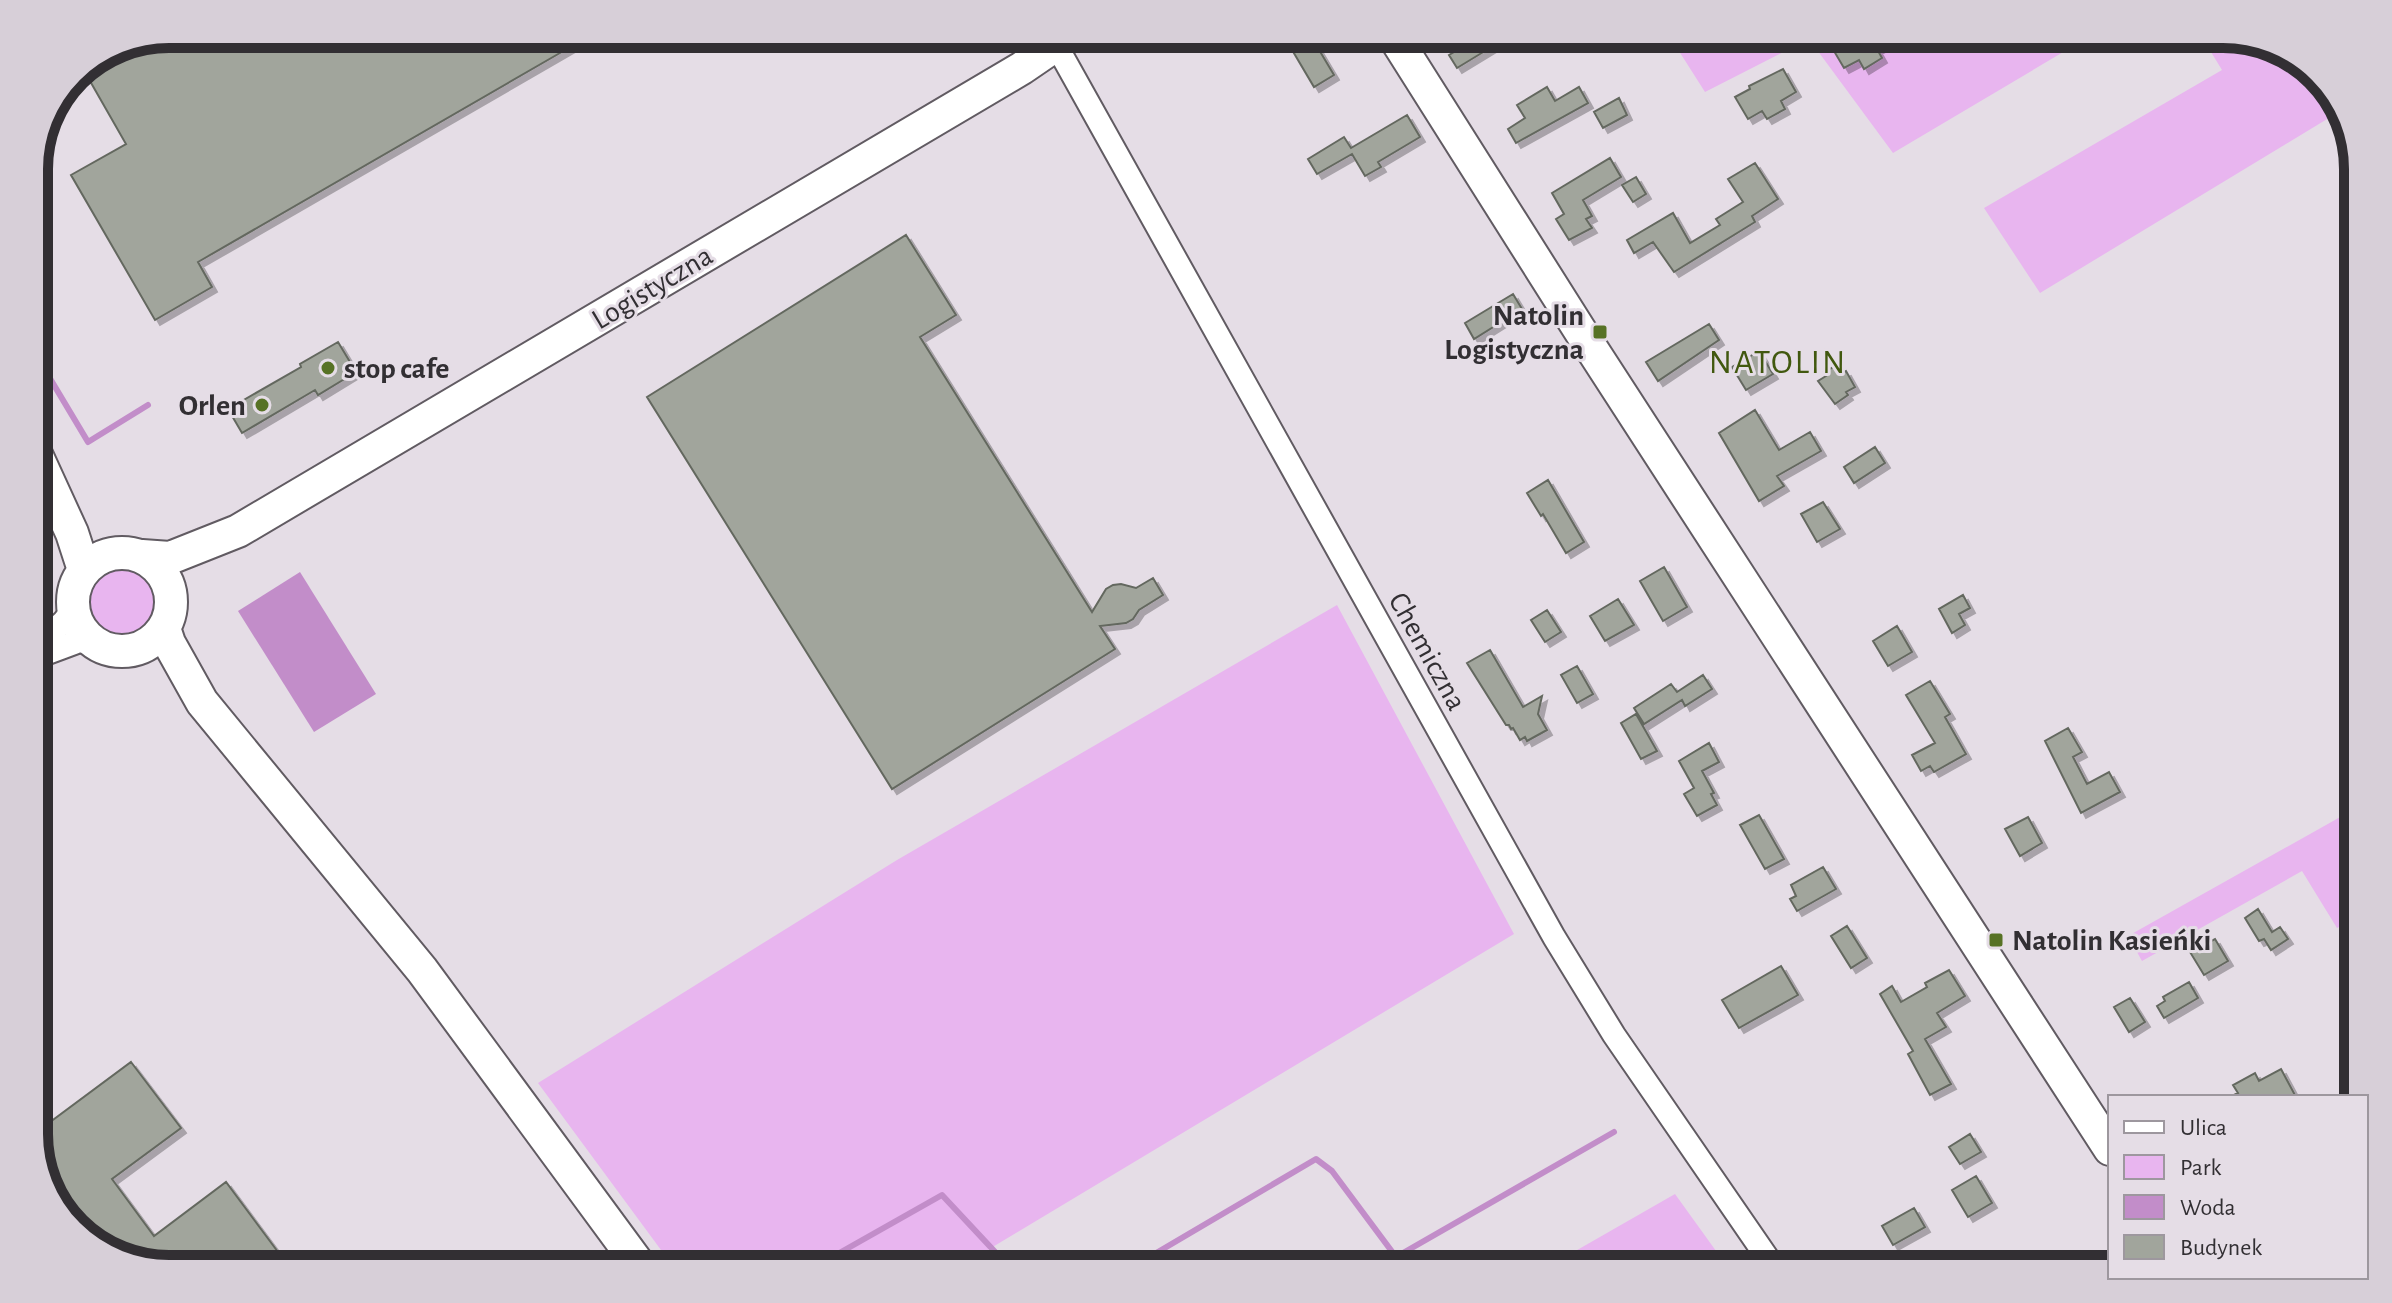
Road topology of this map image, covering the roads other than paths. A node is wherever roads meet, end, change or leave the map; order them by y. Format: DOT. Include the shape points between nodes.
graph roads {
  1 [pos="1051,48"];
  2 [pos="1063,48"];
  3 [pos="1401,48"];
  4 [pos="48,469"];
  5 [pos="48,481"];
  6 [pos="238,531"];
  7 [pos="128,555"];
  8 [pos="84,570"];
  9 [pos="171,594"];
  10 [pos="73,610"];
  11 [pos="164,628"];
  12 [pos="48,635"];
  13 [pos="90,640"];
  14 [pos="135,650"];
  15 [pos="48,653"];
  16 [pos="202,702"];
  17 [pos="2108,1146"];
  18 [pos="632,1255"];
  19 [pos="1765,1255"];
  1 -- 6 [label="street, Logistyczna"];
  2 -- 19 [label="street, Chemiczna" via="1554,937 1614,1035"];
  3 -- 17 [label="street"];
  4 -- 7 [label="street"];
  5 -- 8 [label="street"];
  6 -- 7 [label="street, Logistyczna" via="170,558"];
  6 -- 9 [label="street, Logistyczna"];
  7 -- 8 [label="street" via="93,562"];
  7 -- 9 [label="street" via="156,565"];
  8 -- 10 [label="street"];
  9 -- 11 [label="street"];
  10 -- 12 [label="street"];
  10 -- 13 [label="street"];
  11 -- 14 [label="street"];
  11 -- 16 [label="street"];
  13 -- 14 [label="street" via="104,648"];
  13 -- 15 [label="street"];
  14 -- 16 [label="street"];
  16 -- 18 [label="street" via="422,970"];
}
